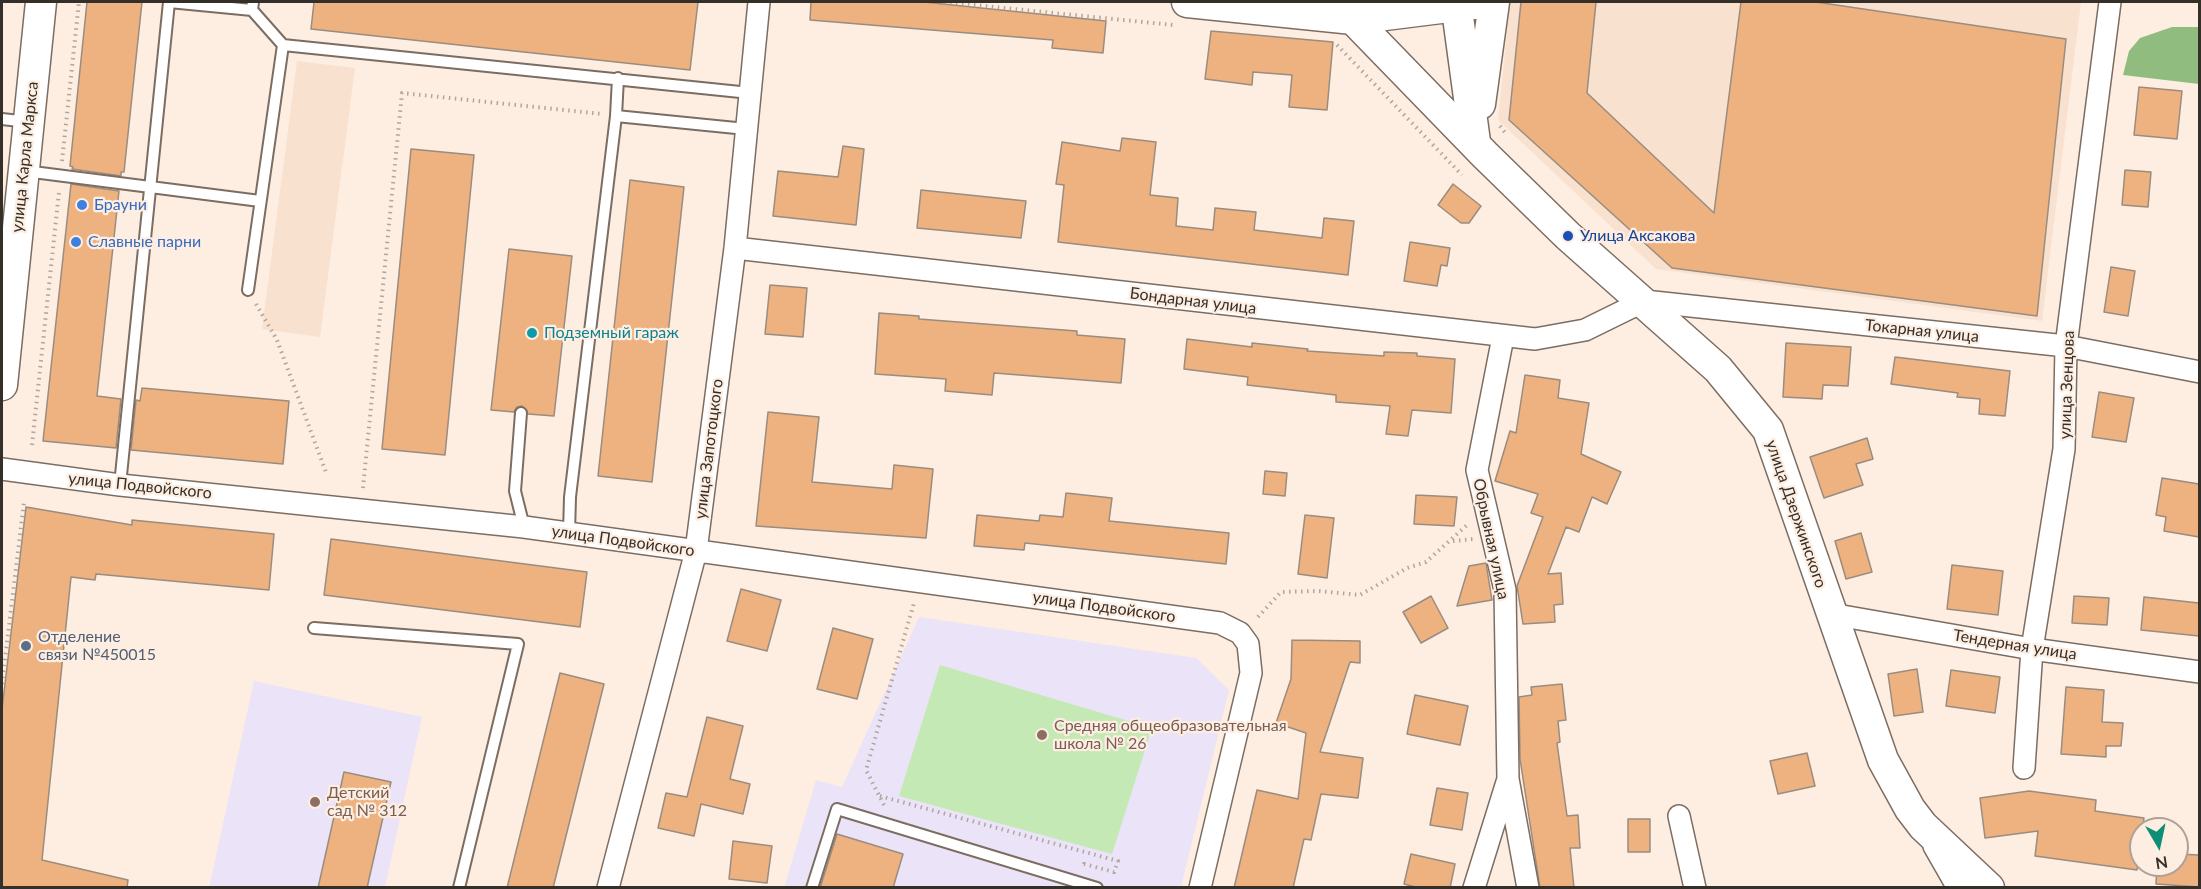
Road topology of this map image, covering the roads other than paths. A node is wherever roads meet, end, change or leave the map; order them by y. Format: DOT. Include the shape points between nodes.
graph roads {
  1 [pos="41,2"];
  2 [pos="169,2"];
  3 [pos="759,2"];
  4 [pos="1489,2"];
  5 [pos="1494,2"];
  6 [pos="2110,2"];
  7 [pos="1456,4"];
  8 [pos="253,6"];
  9 [pos="1352,10"];
  10 [pos="1182,13"];
  11 [pos="283,45"];
  12 [pos="618,78"];
  13 [pos="750,93"];
  14 [pos="616,116"];
  15 [pos="15,121"];
  16 [pos="746,129"];
  17 [pos="1475,142"];
  18 [pos="23,171"];
  19 [pos="150,186"];
  20 [pos="260,201"];
  21 [pos="735,248"];
  22 [pos="248,290"];
  23 [pos="1644,301"];
  24 [pos="1503,337"];
  25 [pos="2066,346"];
  26 [pos="2199,372"];
  27 [pos="2,385"];
  28 [pos="521,413"];
  29 [pos="2,469"];
  30 [pos="120,485"];
  31 [pos="524,527"];
  32 [pos="569,533"];
  33 [pos="696,551"];
  34 [pos="1831,614"];
  35 [pos="314,628"];
  36 [pos="2032,649"];
  37 [pos="2199,672"];
  38 [pos="2024,768"];
  39 [pos="1508,779"];
  40 [pos="1680,816"];
  41 [pos="1923,826"];
  42 [pos="459,888"];
  43 [pos="608,888"];
  44 [pos="812,888"];
  45 [pos="1097,888"];
  46 [pos="1200,888"];
  47 [pos="1474,888"];
  48 [pos="1528,888"];
  49 [pos="1695,888"];
  50 [pos="1958,888"];
  51 [pos="1989,888"];
  1 -- 15 [label="street, улица Карла Маркса"];
  2 -- 8 [label="lane"];
  2 -- 19 [label="lane"];
  3 -- 13 [label="street, улица Запотоцкого"];
  4 -- 7 [label="street"];
  5 -- 17 [label="street"];
  6 -- 25 [label="street, улица Зенцова"];
  7 -- 9 [label="street"];
  7 -- 17 [label="street"];
  8 -- 11 [label="lane"];
  9 -- 10 [label="street"];
  9 -- 17 [label="street, улица Дзержинского"];
  11 -- 12 [label="lane"];
  11 -- 20 [label="lane"];
  12 -- 13 [label="lane"];
  12 -- 14 [label="lane"];
  13 -- 16 [label="street, улица Запотоцкого"];
  14 -- 16 [label="lane"];
  14 -- 32 [label="lane" via="570,497"];
  15 -- 18 [label="street, улица Карла Маркса"];
  16 -- 21 [label="street, улица Запотоцкого"];
  17 -- 23 [label="street, улица Дзержинского" via="1568,236"];
  18 -- 19 [label="lane"];
  18 -- 27 [label="street, улица Карла Маркса"];
  19 -- 20 [label="lane"];
  19 -- 30 [label="lane"];
  20 -- 22 [label="lane"];
  21 -- 24 [label="street, Бондарная улица"];
  21 -- 33 [label="street, улица Запотоцкого"];
  23 -- 24 [label="street, Бондарная улица" via="1585,330 1535,339"];
  23 -- 25 [label="street, Токарная улица"];
  23 -- 34 [label="street, улица Дзержинского" via="1718,369 1768,430"];
  24 -- 39 [label="street, Обрывная улица" via="1477,470 1505,590"];
  25 -- 26 [label="street, Токарная улица"];
  25 -- 36 [label="street, улица Зенцова" via="2064,450"];
  28 -- 31 [label="lane" via="515,491"];
  29 -- 30 [label="street, улица Подвойского"];
  30 -- 31 [label="street, улица Подвойского"];
  31 -- 32 [label="street, улица Подвойского"];
  32 -- 33 [label="street, улица Подвойского"];
  33 -- 43 [label="street, улица Запотоцкого"];
  33 -- 46 [label="street, улица Подвойского" via="1220,623 1240,633 1248,644 1251,673"];
  34 -- 36 [label="street, Тендерная улица"];
  34 -- 41 [label="street, улица Дзержинского" via="1883,760"];
  35 -- 42 [label="lane" via="518,644"];
  36 -- 37 [label="street, Тендерная улица"];
  36 -- 38 [label="street, улица Зенцова"];
  39 -- 47 [label="street, Обрывная улица"];
  39 -- 48 [label="street, Обрывная улица"];
  40 -- 49 [label="street"];
  41 -- 50 [label="street"];
  41 -- 51 [label="street, улица Дзержинского"];
  44 -- 45 [label="lane" via="837,809"];
}
